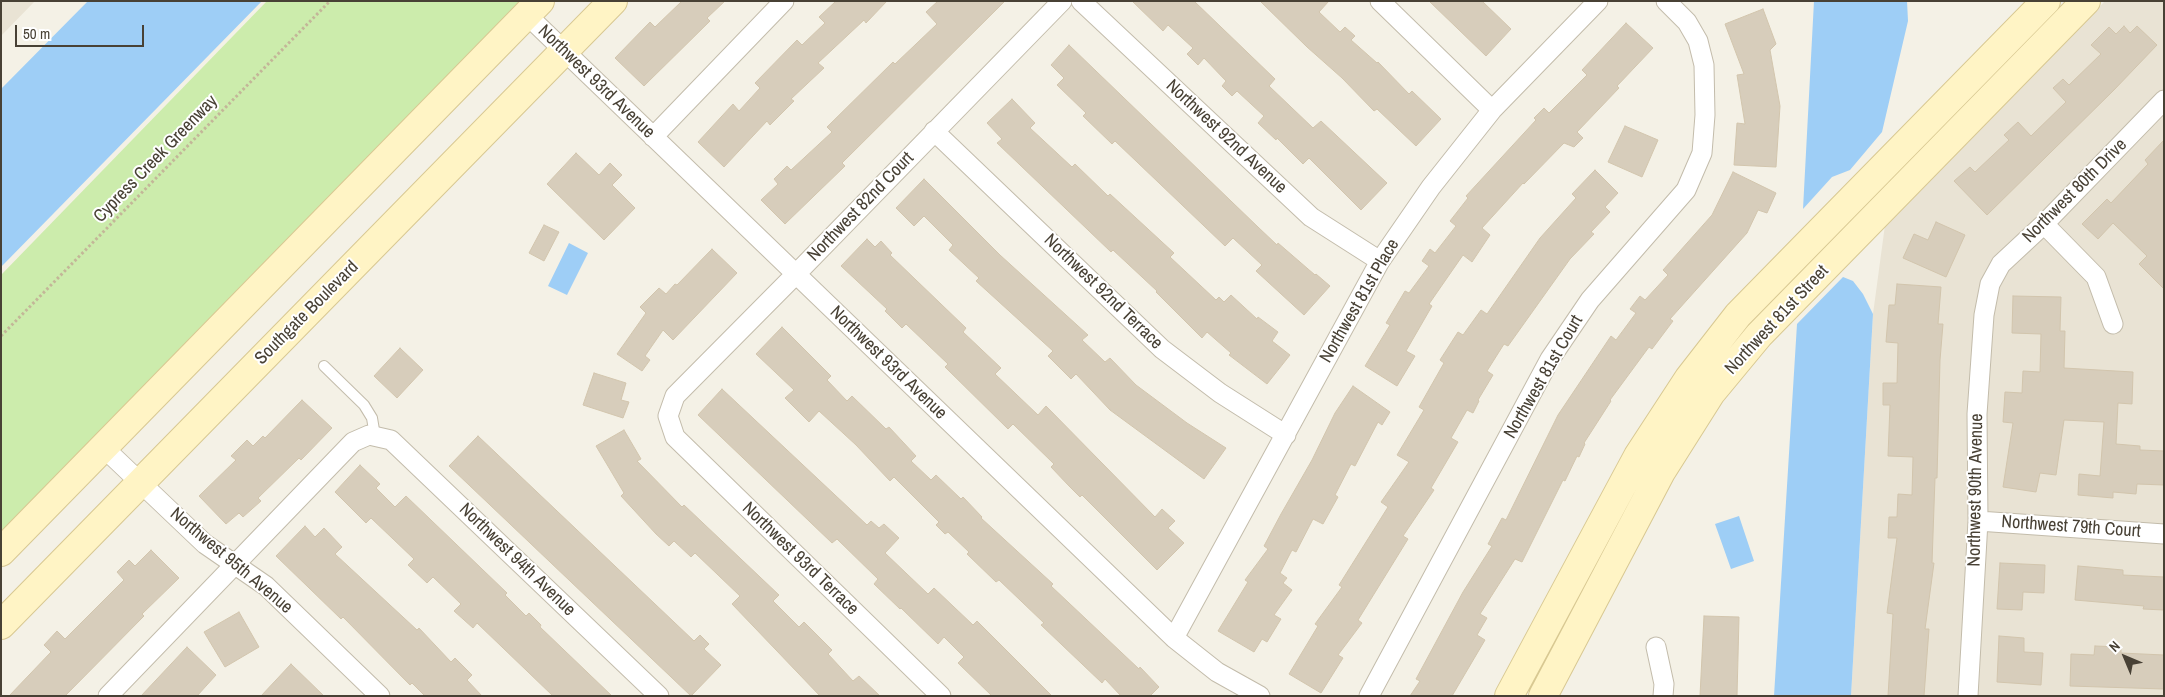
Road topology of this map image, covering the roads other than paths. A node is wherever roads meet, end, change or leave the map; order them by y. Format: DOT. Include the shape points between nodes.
graph roads {
  1 [pos="613,1"];
  2 [pos="784,1"];
  3 [pos="1062,1"];
  4 [pos="1081,1"];
  5 [pos="1380,1"];
  6 [pos="1598,1"];
  7 [pos="1666,1"];
  8 [pos="2046,1"];
  9 [pos="2086,1"];
  10 [pos="533,8"];
  11 [pos="564,52"];
  12 [pos="2164,100"];
  13 [pos="1492,110"];
  14 [pos="934,131"];
  15 [pos="653,137"];
  16 [pos="2044,224"];
  17 [pos="1380,261"];
  18 [pos="796,274"];
  19 [pos="1990,284"];
  20 [pos="2114,324"];
  21 [pos="324,366"];
  22 [pos="668,416"];
  23 [pos="372,435"];
  24 [pos="1286,435"];
  25 [pos="103,447"];
  26 [pos="140,483"];
  27 [pos="1978,521"];
  28 [pos="2164,534"];
  29 [pos="1,552"];
  30 [pos="235,565"];
  31 [pos="1,624"];
  32 [pos="1174,638"];
  33 [pos="1656,647"];
  34 [pos="108,696"];
  35 [pos="380,696"];
  36 [pos="659,696"];
  37 [pos="941,696"];
  38 [pos="1260,696"];
  39 [pos="1370,696"];
  40 [pos="1509,696"];
  41 [pos="1542,696"];
  42 [pos="1663,696"];
  43 [pos="1968,696"];
  1 -- 11 [label="street, Southgate Boulevard"];
  2 -- 15 [label="street"];
  3 -- 14 [label="street, Northwest 82nd Court"];
  4 -- 17 [label="street, Northwest 92nd Avenue" via="1311,217"];
  5 -- 13 [label="street"];
  6 -- 13 [label="street, Northwest 81st Place"];
  7 -- 39 [label="street, Northwest 81st Court" via="1687,22 1698,41 1704,65 1702,153 1686,190 1590,300 1550,359"];
  8 -- 40 [label="street, Northwest 81st Street" via="1738,315 1690,378 1638,456"];
  9 -- 41 [label="street, Northwest 81st Street" via="1759,335 1711,393 1661,472"];
  10 -- 11 [label="street, Northwest 93rd Avenue"];
  10 -- 25 [label="street"];
  11 -- 15 [label="street, Northwest 93rd Avenue"];
  11 -- 26 [label="street, Southgate Boulevard"];
  12 -- 16 [label="street, Northwest 80th Drive"];
  13 -- 17 [label="street, Northwest 81st Place" via="1431,187"];
  14 -- 18 [label="street, Northwest 82nd Court"];
  14 -- 24 [label="street, Northwest 92nd Terrace" via="1162,348 1220,393"];
  15 -- 18 [label="street, Northwest 93rd Avenue"];
  16 -- 19 [label="street, Northwest 80th Drive" via="2002,264"];
  16 -- 20 [label="street" via="2096,277"];
  17 -- 24 [label="street, Northwest 81st Place"];
  18 -- 22 [label="street, Northwest 82nd Court" via="675,396"];
  18 -- 32 [label="street, Northwest 93rd Avenue"];
  19 -- 27 [label="street, Northwest 90th Avenue" via="1984,315 1977,414"];
  21 -- 23 [label="lane" via="364,405 372,418"];
  22 -- 37 [label="street, Northwest 93rd Terrace" via="675,437"];
  23 -- 30 [label="street" via="353,442"];
  23 -- 36 [label="street, Northwest 94th Avenue" via="391,440"];
  24 -- 32 [label="street, Northwest 81st Place"];
  25 -- 26 [label="street, Northwest 95th Avenue"];
  25 -- 29 [label="street"];
  26 -- 30 [label="street, Northwest 95th Avenue" via="205,544"];
  26 -- 31 [label="street, Southgate Boulevard"];
  27 -- 28 [label="street, Northwest 79th Court"];
  27 -- 43 [label="street, Northwest 90th Avenue"];
  30 -- 34 [label="street"];
  30 -- 35 [label="street, Northwest 95th Avenue" via="266,586"];
  32 -- 38 [label="street, Northwest 93rd Avenue" via="1217,672"];
  33 -- 42 [label="street" via="1664,684"];
}
